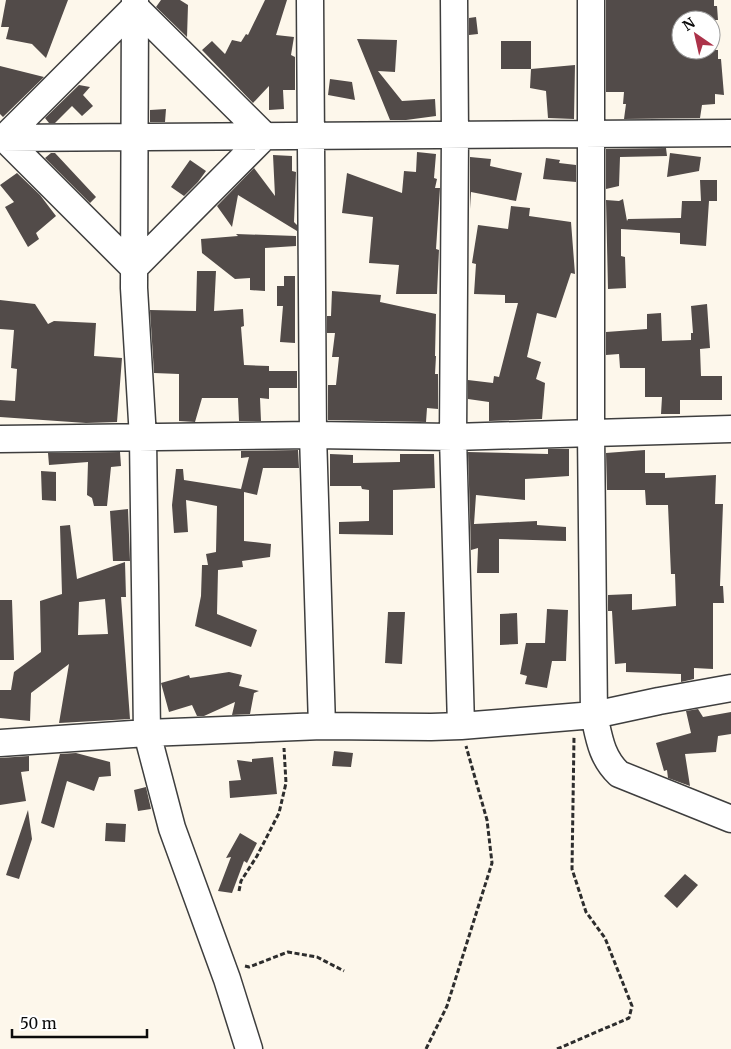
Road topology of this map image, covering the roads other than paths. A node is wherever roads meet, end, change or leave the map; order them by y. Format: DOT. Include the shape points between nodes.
graph roads {
  1 [pos="310,0"];
  2 [pos="454,0"];
  3 [pos="591,0"];
  4 [pos="135,3"];
  5 [pos="731,133"];
  6 [pos="591,134"];
  7 [pos="455,135"];
  8 [pos="265,136"];
  9 [pos="310,136"];
  10 [pos="135,137"];
  11 [pos="2,138"];
  12 [pos="134,268"];
  13 [pos="731,429"];
  14 [pos="591,433"];
  15 [pos="313,435"];
  16 [pos="454,437"];
  17 [pos="143,438"];
  18 [pos="0,439"];
  19 [pos="731,688"];
  20 [pos="584,716"];
  21 [pos="322,726"];
  22 [pos="461,726"];
  23 [pos="147,733"];
  24 [pos="0,743"];
  25 [pos="729,812"];
  26 [pos="249,1049"];
  1 -- 9 [label="street"];
  2 -- 7 [label="street"];
  3 -- 6 [label="street"];
  4 -- 8 [label="street"];
  4 -- 10 [label="street"];
  4 -- 11 [label="street"];
  5 -- 6 [label="street"];
  6 -- 7 [label="street"];
  6 -- 14 [label="street"];
  7 -- 9 [label="street"];
  7 -- 16 [label="street"];
  8 -- 9 [label="street"];
  8 -- 10 [label="street"];
  8 -- 12 [label="street"];
  9 -- 15 [label="street"];
  10 -- 11 [label="street"];
  10 -- 12 [label="street"];
  11 -- 12 [label="street"];
  12 -- 17 [label="street"];
  13 -- 14 [label="street"];
  14 -- 16 [label="street"];
  14 -- 20 [label="street"];
  15 -- 16 [label="street"];
  15 -- 17 [label="street"];
  15 -- 21 [label="street"];
  16 -- 22 [label="street"];
  17 -- 18 [label="street"];
  17 -- 23 [label="street"];
  19 -- 20 [label="street"];
  20 -- 22 [label="street"];
  20 -- 25 [label="street" via="609,765 618,774"];
  21 -- 22 [label="street"];
  21 -- 23 [label="street"];
  23 -- 24 [label="street"];
  23 -- 26 [label="street" via="172,828"];
}
